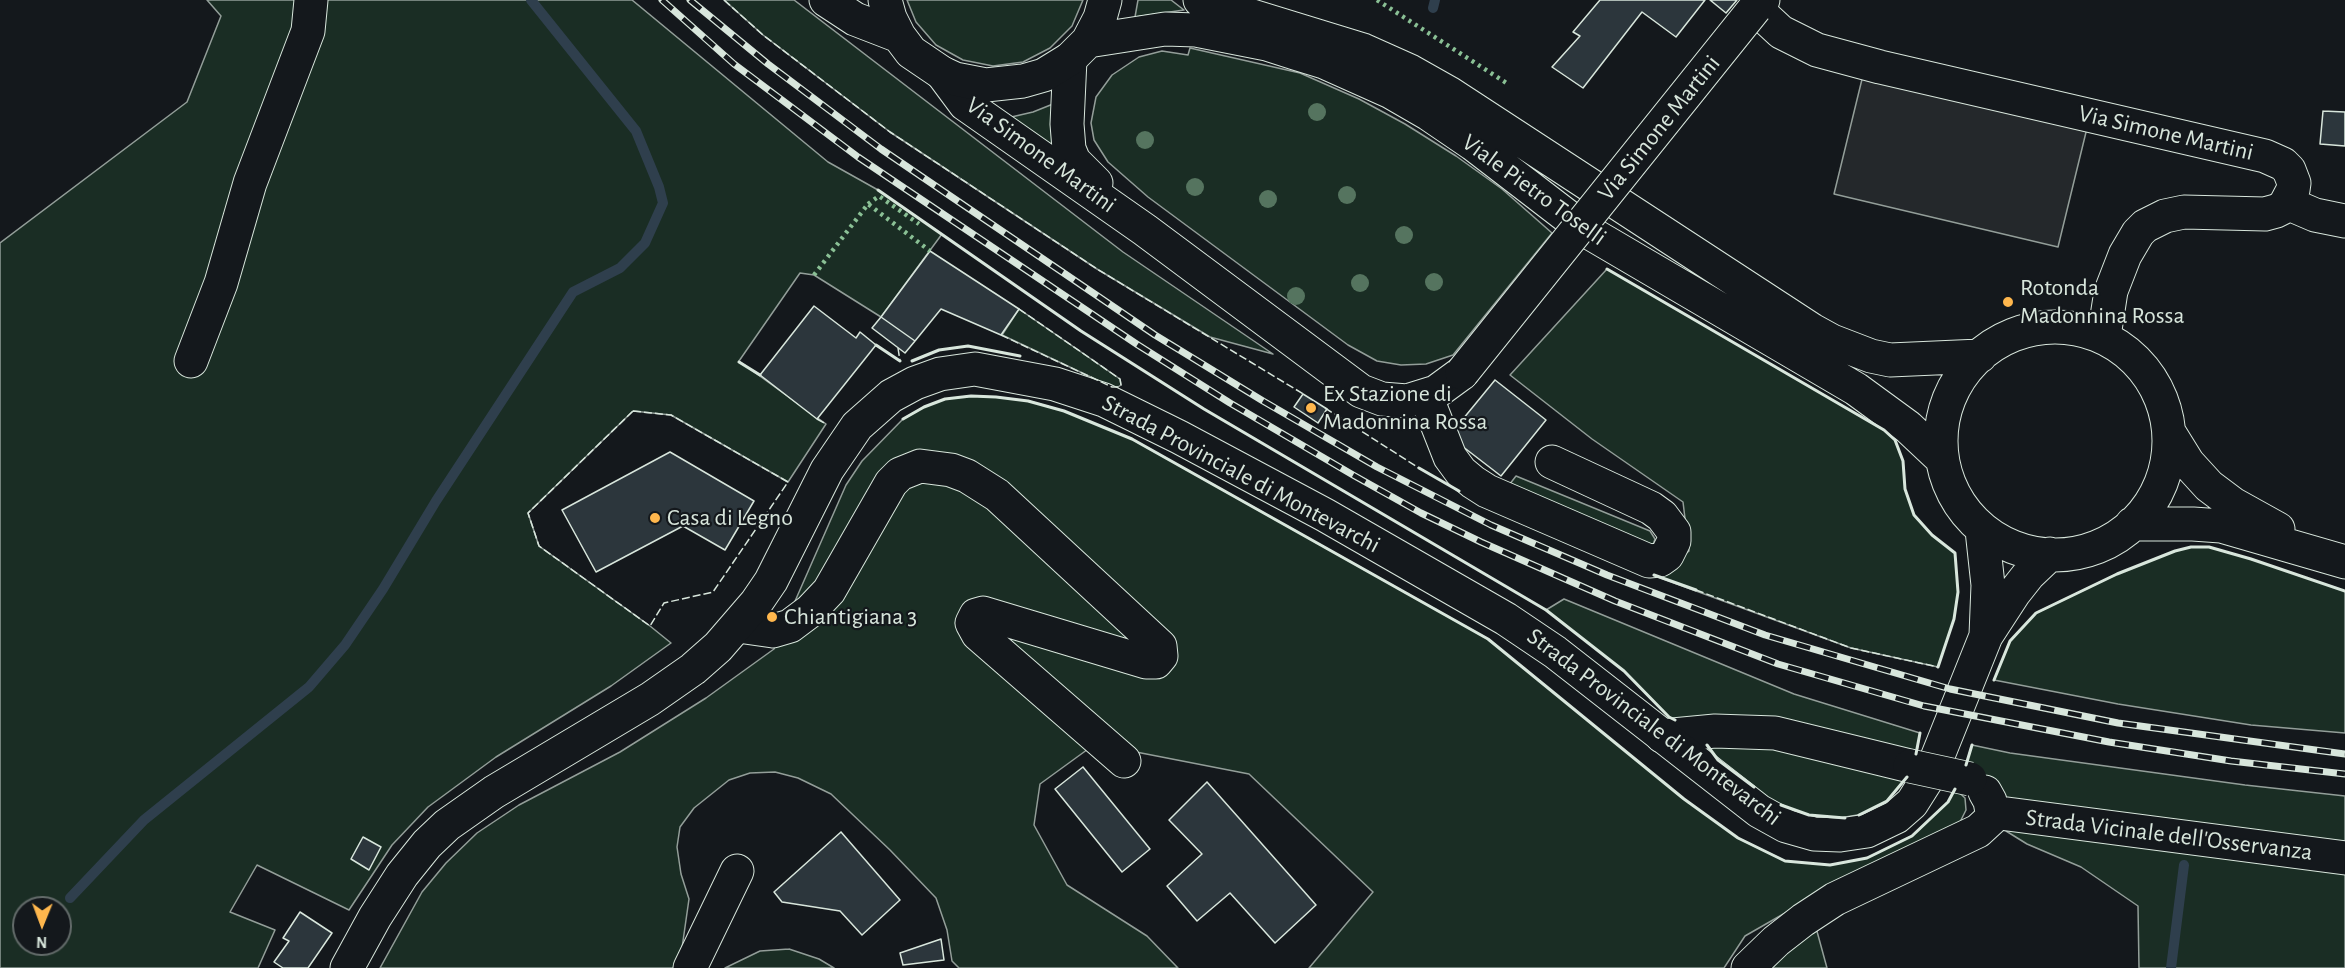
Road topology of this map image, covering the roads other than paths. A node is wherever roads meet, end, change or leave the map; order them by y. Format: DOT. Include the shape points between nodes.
graph roads {
  1 [pos="311,0"];
  2 [pos="826,0"];
  3 [pos="885,0"];
  4 [pos="1105,0"];
  5 [pos="1200,0"];
  6 [pos="1759,4"];
  7 [pos="899,36"];
  8 [pos="1079,50"];
  9 [pos="942,74"];
  10 [pos="2287,204"];
  11 [pos="2345,221"];
  12 [pos="1145,230"];
  13 [pos="2104,336"];
  14 [pos="1980,356"];
  15 [pos="192,361"];
  16 [pos="1426,396"];
  17 [pos="2170,434"];
  18 [pos="1941,458"];
  19 [pos="1552,462"];
  20 [pos="2132,524"];
  21 [pos="1983,530"];
  22 [pos="2050,554"];
  23 [pos="2337,560"];
  24 [pos="738,626"];
  25 [pos="1986,636"];
  26 [pos="1662,736"];
  27 [pos="1124,761"];
  28 [pos="1992,812"];
  29 [pos="2345,858"];
  30 [pos="737,871"];
  31 [pos="347,968"];
  32 [pos="690,968"];
  33 [pos="1748,968"];
  1 -- 15 [label="main road" via="308,31 250,183 221,283"];
  2 -- 7 [label="main road, Viale Pietro Toselli" via="855,19"];
  3 -- 7 [label="main road, Viale Pietro Toselli"];
  4 -- 8 [label="main road" via="1100,18"];
  5 -- 14 [label="main road, Viale Pietro Toselli" via="1363,50 1410,71 1459,99 1812,330 1850,349 1890,360"];
  6 -- 10 [label="main road, Via Simone Martini" via="1781,32 1817,50 2265,156 2289,170 2294,183"];
  6 -- 16 [label="main road, Via Simone Martini, bridge" via="1462,373"];
  7 -- 9 [label="main road, Viale Pietro Toselli" via="911,52"];
  8 -- 9 [label="main road, Viale Pietro Toselli" via="1044,75 1006,84 986,85"];
  8 -- 12 [label="main road, Via Simone Martini" via="1067,124 1069,149 1074,161"];
  8 -- 18 [label="main road, Viale Pietro Toselli" via="1165,29 1196,30 1305,56 1391,92 1473,144 1585,230 1856,389 1908,427"];
  9 -- 12 [label="main road, Via Simone Martini" via="965,104"];
  10 -- 11 [label="main road"];
  10 -- 13 [label="main road" via="2265,214 2174,214 2145,226 2125,255 2112,291"];
  12 -- 16 [label="main road, Via Simone Martini" via="1361,391 1382,399 1407,401"];
  13 -- 14 [label="main road, Viale Pietro Toselli" via="2066,327 2043,329 2000,344"];
  13 -- 17 [label="main road, Viale Pietro Toselli" via="2131,354 2154,382 2169,420"];
  14 -- 18 [label="main road, Viale Pietro Toselli" via="1965,373 1947,408"];
  16 -- 19 [label="main road" via="1450,457 1473,482 1649,561 1667,555 1674,532 1662,516"];
  17 -- 20 [label="main road, Viale Pietro Toselli" via="2170,453 2159,486"];
  17 -- 23 [label="main road, Viale Pietro Toselli" via="2199,477 2221,495"];
  18 -- 21 [label="main road, Viale Pietro Toselli" via="1952,496"];
  20 -- 22 [label="main road, Viale Pietro Toselli" via="2087,549"];
  20 -- 23 [label="main road, Viale Pietro Toselli" via="2221,526"];
  21 -- 22 [label="main road, Viale Pietro Toselli" via="2014,548"];
  21 -- 25 [label="main road, Strada Provinciale di Montevarchi" via="1988,585"];
  22 -- 25 [label="main road, Strada Provinciale di Montevarchi" via="2019,587"];
  24 -- 26 [label="main road, Strada Provinciale di Montevarchi" via="771,581 836,454 869,414 891,396 927,378 964,370 989,371 1055,384 1104,400 1325,515 1528,633"];
  24 -- 27 [label="main road" via="773,631 790,626 829,591 891,483 900,474 920,466 951,470 998,495 1160,646 1161,656 1156,662 1146,662 983,613 976,615 972,623 978,634"];
  24 -- 31 [label="main road, Strada Provinciale di Montevarchi" via="693,669 650,699 480,801 442,830 402,875"];
  25 -- 26 [label="main road, Strada Provinciale di Montevarchi" via="1926,783 1904,810 1867,831 1828,835 1786,826 1753,807"];
  26 -- 28 [label="main road, Strada Vicinale dell'Osservanza, bridge" via="1757,731 1796,738 1970,779 1983,790"];
  28 -- 29 [label="main road, Strada Vicinale dell'Osservanza"];
  28 -- 33 [label="main road, Strada Vicinale dell'Osservanza" via="1991,819 1978,831 1835,899 1785,934"];
  30 -- 32 [label="main road"];
}
